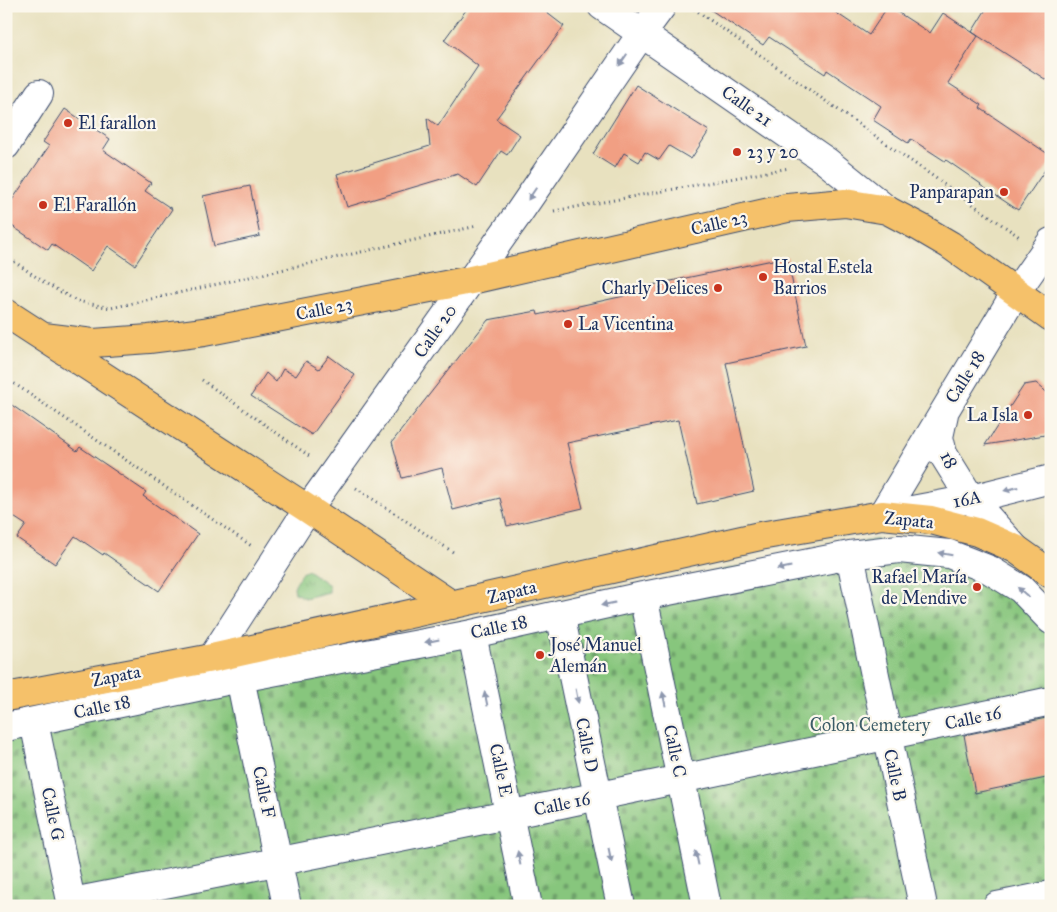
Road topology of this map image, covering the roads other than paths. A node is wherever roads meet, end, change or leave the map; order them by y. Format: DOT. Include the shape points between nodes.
graph roads {
  1 [pos="602,6"];
  2 [pos="662,6"];
  3 [pos="642,33"];
  4 [pos="39,94"];
  5 [pos="6,145"];
  6 [pos="887,210"];
  7 [pos="1047,248"];
  8 [pos="471,280"];
  9 [pos="1016,292"];
  10 [pos="6,313"];
  11 [pos="1051,317"];
  12 [pos="44,337"];
  13 [pos="944,410"];
  14 [pos="1051,479"];
  15 [pos="971,499"];
  16 [pos="308,509"];
  17 [pos="882,515"];
  18 [pos="850,555"];
  19 [pos="1034,562"];
  20 [pos="643,596"];
  21 [pos="452,605"];
  22 [pos="560,614"];
  23 [pos="1051,620"];
  24 [pos="472,634"];
  25 [pos="212,658"];
  26 [pos="240,678"];
  27 [pos="6,697"];
  28 [pos="1051,701"];
  29 [pos="34,722"];
  30 [pos="6,727"];
  31 [pos="888,736"];
  32 [pos="681,780"];
  33 [pos="597,797"];
  34 [pos="510,815"];
  35 [pos="278,862"];
  36 [pos="1051,895"];
  37 [pos="72,904"];
  38 [pos="287,906"];
  39 [pos="528,906"];
  40 [pos="621,906"];
  41 [pos="707,906"];
  42 [pos="922,906"];
  43 [pos="997,906"];
  1 -- 3 [label="street, Calle 21"];
  2 -- 3 [label="street, Calle 20"];
  3 -- 6 [label="street, Calle 21" via="826,161"];
  3 -- 8 [label="street, Calle 20, one-way"];
  4 -- 5 [label="street"];
  6 -- 8 [label="main road, Calle 23" via="845,203 787,208"];
  6 -- 9 [label="main road, Calle 23" via="950,244"];
  7 -- 9 [label="street, Calle 18"];
  8 -- 12 [label="main road, Calle 23" via="213,330 149,339 93,343"];
  8 -- 16 [label="street, Calle 20"];
  9 -- 11 [label="main road, Calle 23"];
  9 -- 13 [label="street, Calle 18"];
  10 -- 12 [label="main road"];
  12 -- 16 [label="main road"];
  13 -- 15 [label="street, 18" via="940,437 943,454"];
  13 -- 17 [label="street, Calle 18"];
  14 -- 15 [label="street, 16A, one-way"];
  15 -- 17 [label="street, 16A"];
  15 -- 19 [label="street, 18"];
  16 -- 21 [label="main road"];
  16 -- 25 [label="street, Calle 20"];
  17 -- 19 [label="main road, Zapata" via="931,520 977,532"];
  17 -- 21 [label="main road, Zapata" via="760,536"];
  18 -- 20 [label="street, Calle 18, one-way"];
  23 -- 18 [label="street, Calle 18, one-way" via="1021,589 990,570 948,554 899,549"];
  18 -- 31 [label="street, Calle B"];
  20 -- 22 [label="street, Calle 18, one-way"];
  32 -- 20 [label="street, Calle C, one-way"];
  21 -- 25 [label="main road, Zapata"];
  22 -- 24 [label="street, Calle 18"];
  22 -- 33 [label="street, Calle D, one-way"];
  24 -- 26 [label="street, Calle 18, one-way"];
  34 -- 24 [label="street, Calle E, one-way"];
  25 -- 27 [label="main road, Zapata"];
  26 -- 29 [label="street, Calle 18"];
  26 -- 35 [label="street, Calle F"];
  28 -- 31 [label="street, Calle 16"];
  29 -- 30 [label="street, Calle 18"];
  29 -- 37 [label="street, Calle G"];
  31 -- 32 [label="street, Calle 16"];
  31 -- 42 [label="street, Calle B"];
  32 -- 33 [label="street, Calle 16"];
  41 -- 32 [label="street, Calle C, one-way"];
  33 -- 34 [label="street, Calle 16"];
  33 -- 40 [label="street, Calle D, one-way"];
  34 -- 35 [label="street, Calle 16"];
  39 -- 34 [label="street, Calle E, one-way"];
  35 -- 37 [label="street, Calle 16"];
  35 -- 38 [label="street, Calle F"];
  36 -- 43 [label="street"];
}
